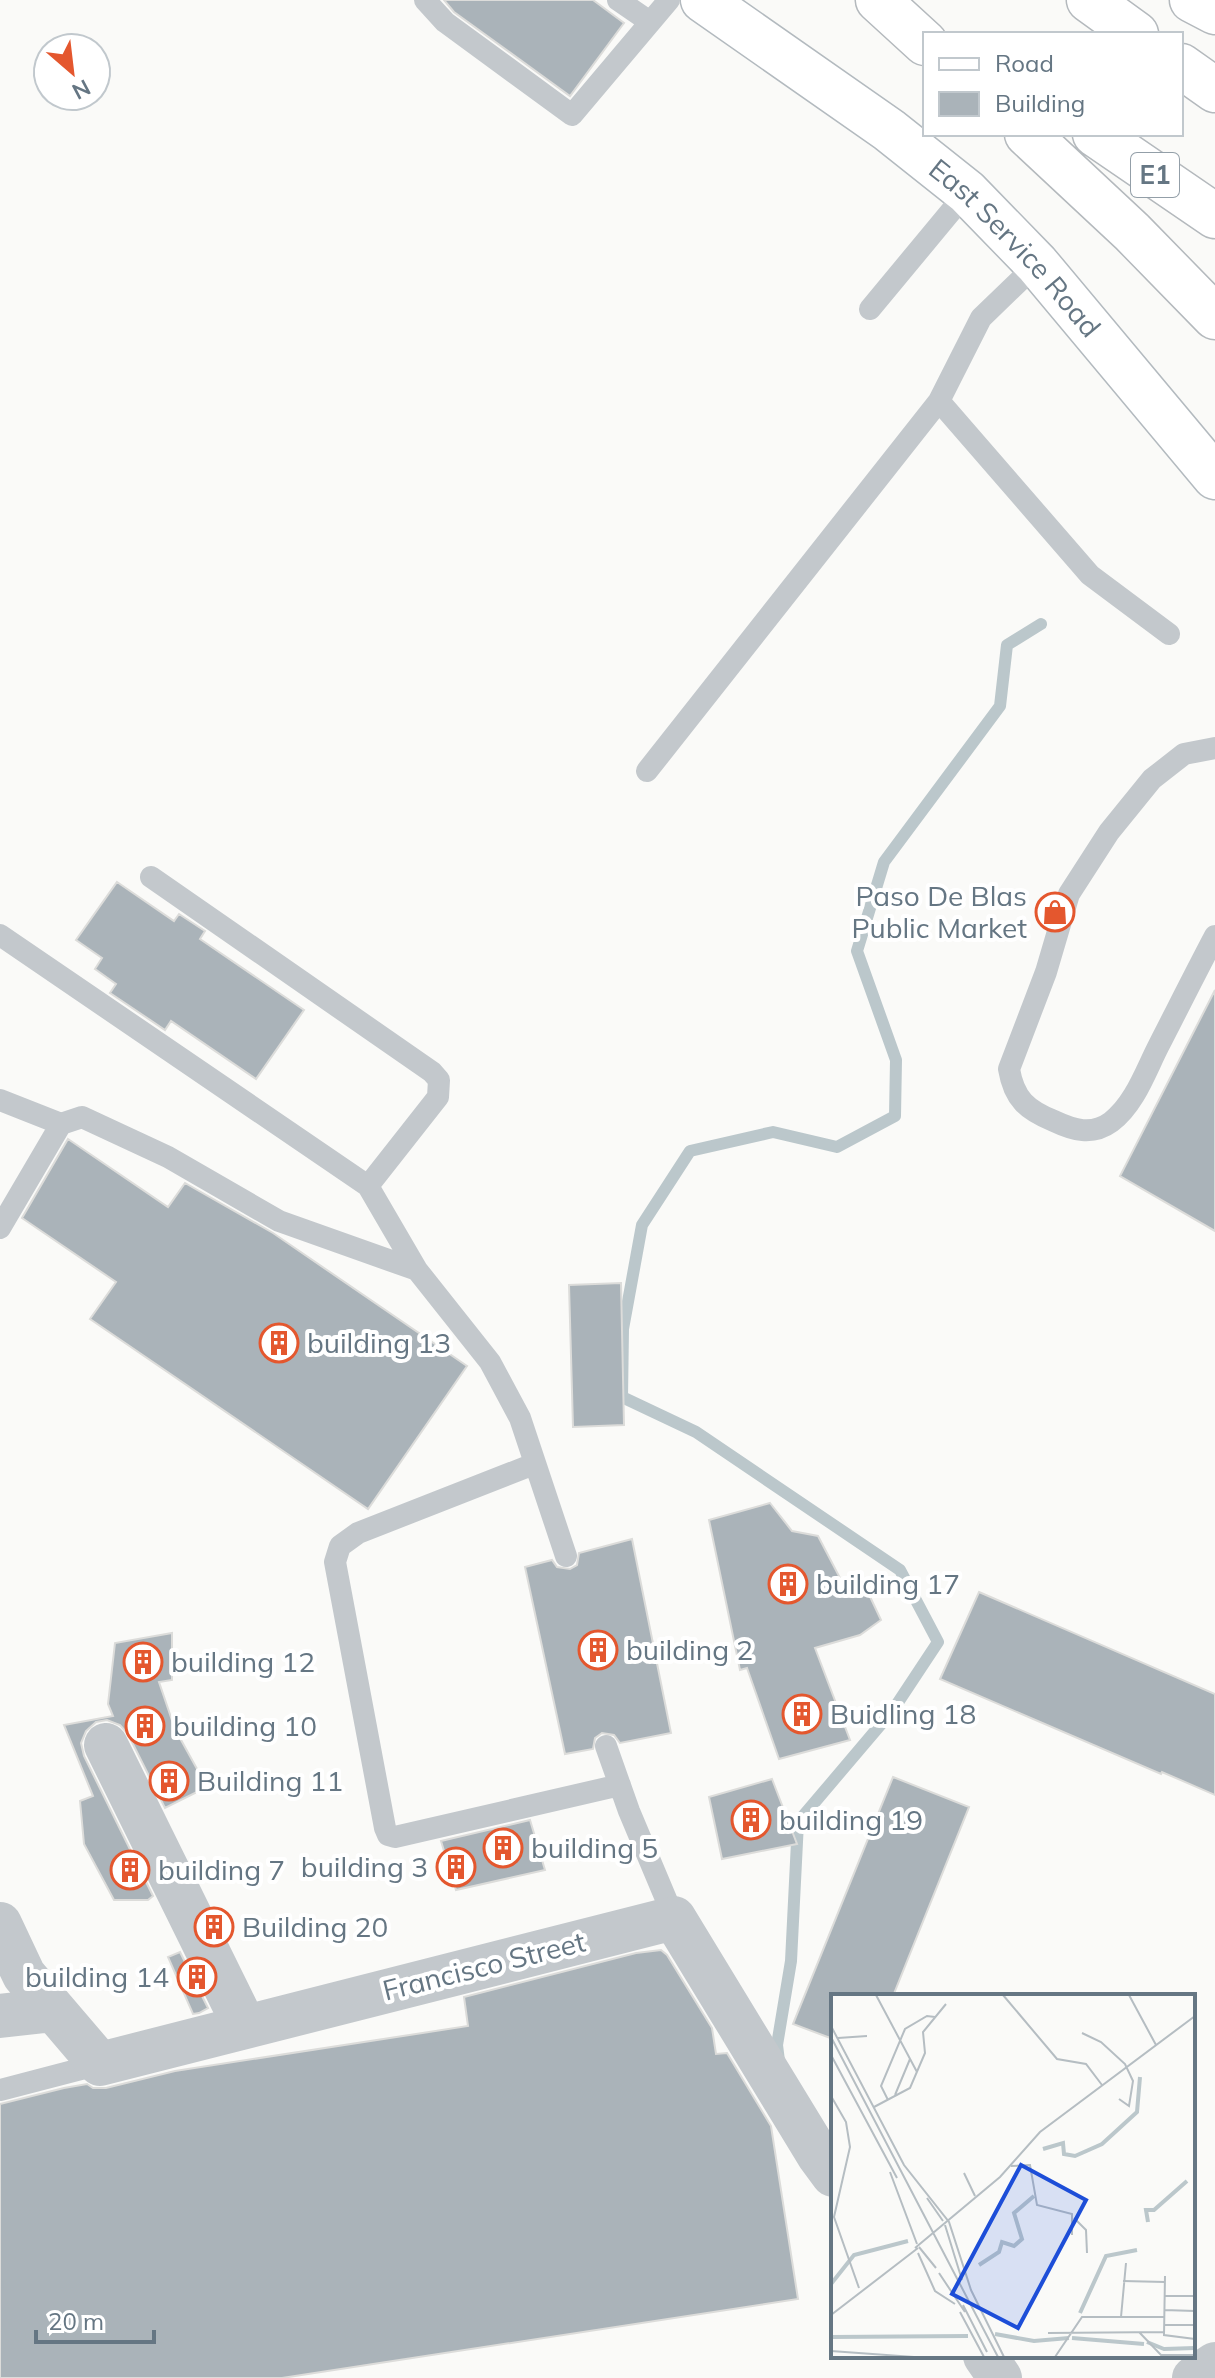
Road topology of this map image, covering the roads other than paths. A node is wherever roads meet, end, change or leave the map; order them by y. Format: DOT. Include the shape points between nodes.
graph roads {
  1 [pos="425,0"];
  2 [pos="618,0"];
  3 [pos="669,0"];
  4 [pos="703,0"];
  5 [pos="878,0"];
  6 [pos="900,0"];
  7 [pos="1089,0"];
  8 [pos="1192,0"];
  9 [pos="1215,12"];
  10 [pos="650,22"];
  11 [pos="947,32"];
  12 [pos="1133,32"];
  13 [pos="923,41"];
  14 [pos="1183,67"];
  15 [pos="1215,90"];
  16 [pos="1029,136"];
  17 [pos="1098,136"];
  18 [pos="967,192"];
  19 [pos="1215,216"];
  20 [pos="1037,264"];
  21 [pos="870,309"];
  22 [pos="1215,317"];
  23 [pos="939,401"];
  24 [pos="1215,477"];
  25 [pos="1169,634"];
  26 [pos="1215,748"];
  27 [pos="647,771"];
  28 [pos="151,877"];
  29 [pos="0,935"];
  30 [pos="1215,936"];
  31 [pos="0,1100"];
  32 [pos="61,1124"];
  33 [pos="368,1186"];
  34 [pos="0,1228"];
  35 [pos="417,1270"];
  36 [pos="534,1464"];
  37 [pos="566,1556"];
  38 [pos="106,1745"];
  39 [pos="606,1746"];
  40 [pos="620,1785"];
  41 [pos="674,1918"];
  42 [pos="0,1924"];
  43 [pos="53,2010"];
  44 [pos="0,2016"];
  45 [pos="245,2027"];
  46 [pos="100,2064"];
  47 [pos="0,2090"];
  48 [pos="826,2166"];
  49 [pos="986,2358"];
  50 [pos="1215,2364"];
  51 [pos="1000,2378"];
  52 [pos="1194,2378"];
  1 -- 10 [label="lane" via="445,22 572,115"];
  2 -- 10 [label="lane"];
  3 -- 10 [label="lane"];
  4 -- 18 [label="main road, East Service Road" via="889,130"];
  5 -- 13 [label="main road"];
  6 -- 11 [label="main road"];
  7 -- 12 [label="main road"];
  8 -- 9 [label="main road"];
  14 -- 15 [label="main road"];
  16 -- 22 [label="main road"];
  17 -- 19 [label="main road, E1"];
  18 -- 20 [label="main road, East Service Road"];
  18 -- 21 [label="lane"];
  20 -- 23 [label="lane" via="981,318"];
  20 -- 24 [label="main road, East Service Road"];
  23 -- 25 [label="lane" via="1090,575"];
  23 -- 27 [label="lane"];
  26 -- 30 [label="lane" via="1184,754 1152,779 1069,894 1009,1069 1018,1097 1036,1114 1075,1131 1092,1131 1111,1122 1132,1098"];
  28 -- 33 [label="lane" via="439,1080 438,1097"];
  29 -- 33 [label="lane"];
  31 -- 32 [label="lane"];
  32 -- 34 [label="lane"];
  32 -- 35 [label="lane" via="82,1117 168,1157 279,1221"];
  33 -- 35 [label="lane"];
  35 -- 36 [label="lane" via="490,1362 520,1418"];
  36 -- 37 [label="lane"];
  36 -- 40 [label="lane" via="358,1533 340,1546 335,1562 385,1828 395,1837"];
  38 -- 45 [label="street"];
  39 -- 40 [label="lane"];
  40 -- 41 [label="lane"];
  41 -- 45 [label="street, Francisco Street"];
  41 -- 48 [label="street"];
  42 -- 43 [label="street" via="24,1975"];
  43 -- 44 [label="street"];
  43 -- 46 [label="street"];
  45 -- 46 [label="street, Francisco Street"];
  46 -- 47 [label="lane, Francisco Street"];
  49 -- 51 [label="street"];
  50 -- 52 [label="street"];
}
